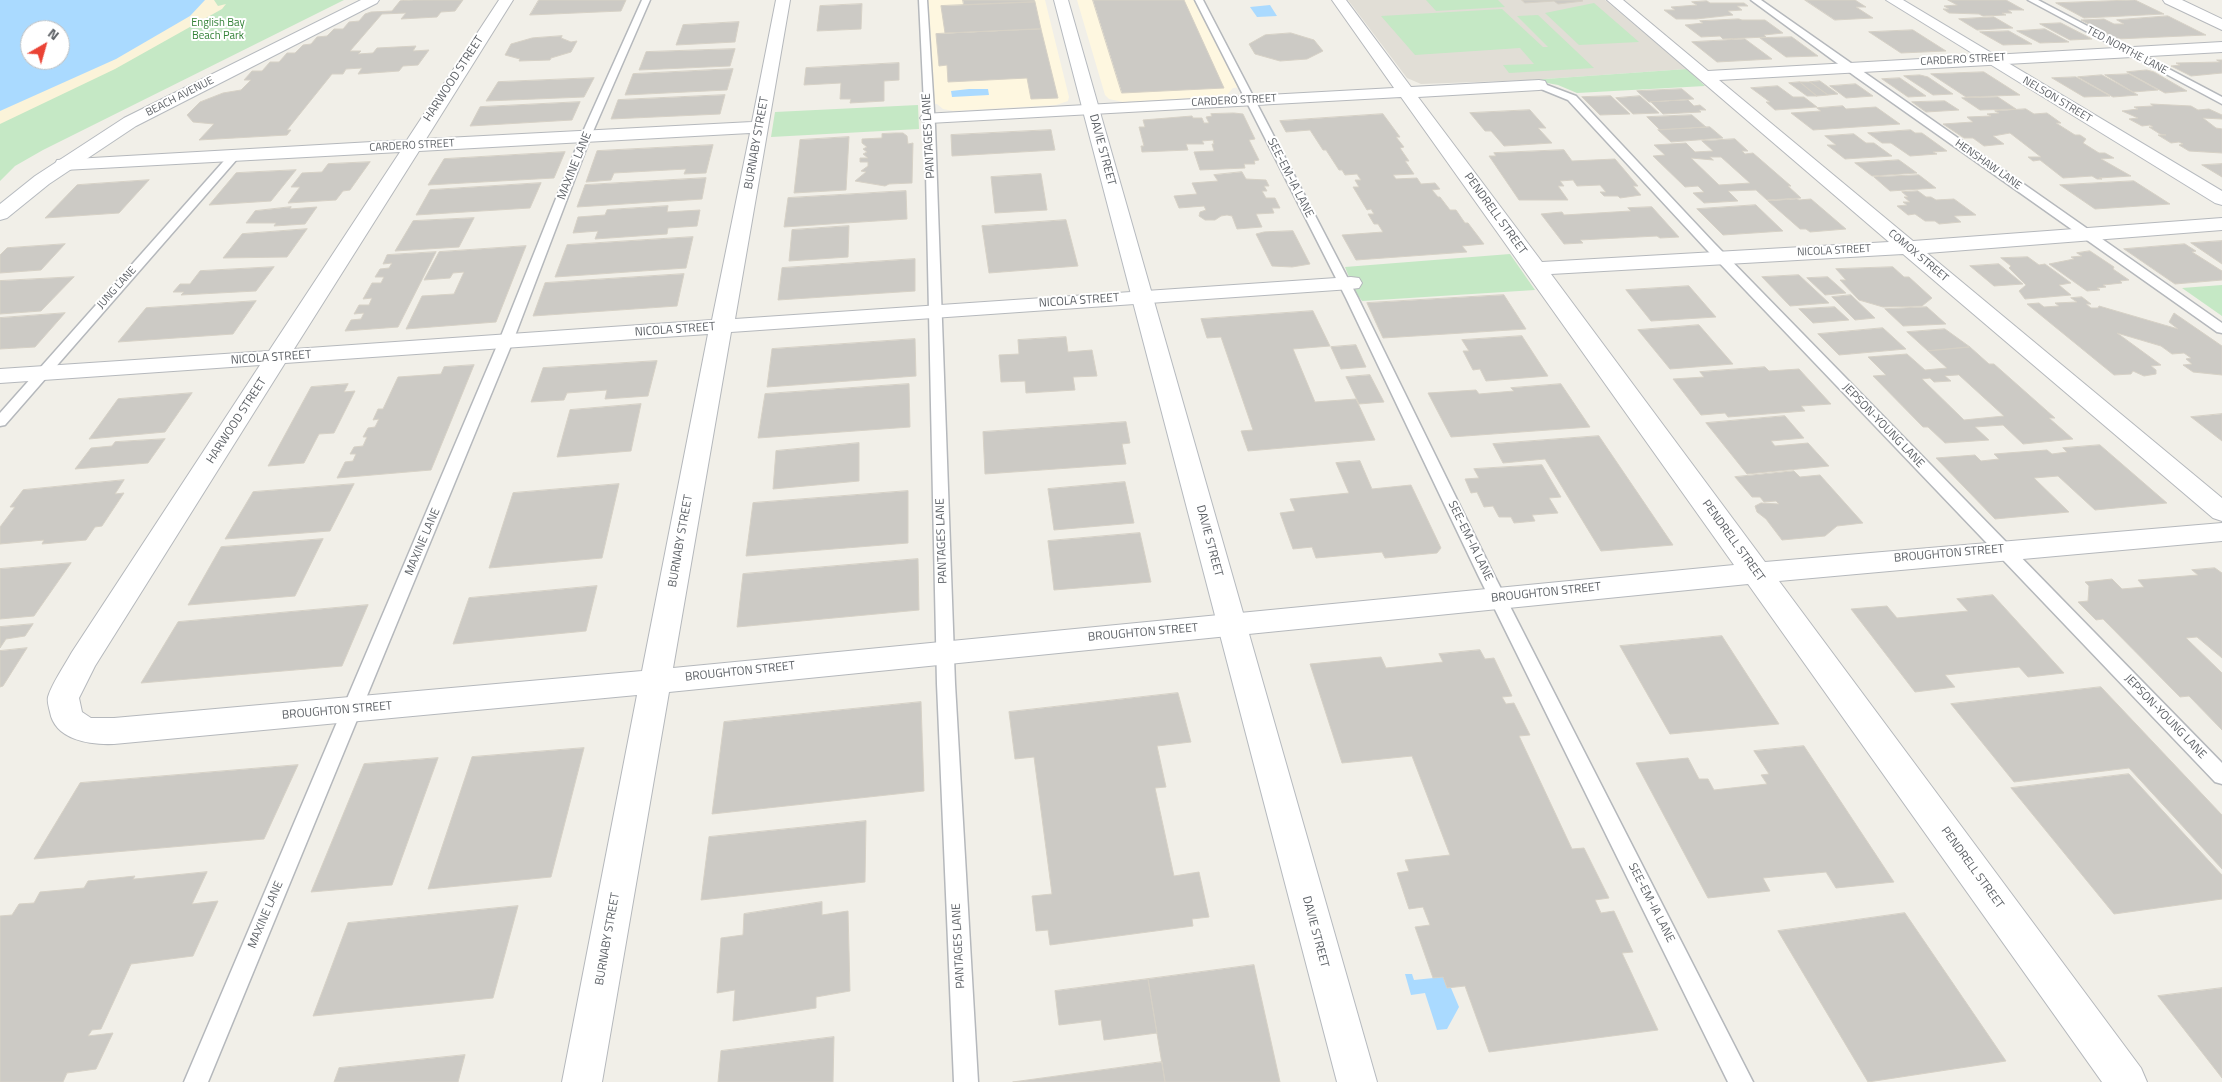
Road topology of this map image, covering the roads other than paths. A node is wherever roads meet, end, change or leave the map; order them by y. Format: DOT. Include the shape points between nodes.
graph roads {
  1 [pos="372,0"];
  2 [pos="506,0"];
  3 [pos="646,0"];
  4 [pos="783,0"];
  5 [pos="923,0"];
  6 [pos="1061,0"];
  7 [pos="1199,0"];
  8 [pos="1339,0"];
  9 [pos="1614,0"];
  10 [pos="1755,0"];
  11 [pos="1893,0"];
  12 [pos="2032,0"];
  13 [pos="2170,0"];
  14 [pos="2222,25"];
  15 [pos="2222,47"];
  16 [pos="2128,51"];
  17 [pos="1989,58"];
  18 [pos="1848,66"];
  19 [pos="1704,76"];
  20 [pos="1539,85"];
  21 [pos="1406,91"];
  22 [pos="1250,101"];
  23 [pos="2222,101"];
  24 [pos="1091,109"];
  25 [pos="929,118"];
  26 [pos="760,126"];
  27 [pos="586,136"];
  28 [pos="412,146"];
  29 [pos="234,156"];
  30 [pos="64,164"];
  31 [pos="2222,199"];
  32 [pos="0,214"];
  33 [pos="2222,224"];
  34 [pos="2085,234"];
  35 [pos="1907,248"];
  36 [pos="1720,257"];
  37 [pos="1535,269"];
  38 [pos="1347,283"];
  39 [pos="1142,297"];
  40 [pos="936,312"];
  41 [pos="721,327"];
  42 [pos="2222,329"];
  43 [pos="506,341"];
  44 [pos="277,357"];
  45 [pos="40,374"];
  46 [pos="0,376"];
  47 [pos="0,422"];
  48 [pos="2222,512"];
  49 [pos="2222,532"];
  50 [pos="2002,549"];
  51 [pos="1756,572"];
  52 [pos="1498,598"];
  53 [pos="1232,626"];
  54 [pos="946,652"];
  55 [pos="655,682"];
  56 [pos="353,709"];
  57 [pos="67,719"];
  58 [pos="2222,776"];
  59 [pos="196,1082"];
  60 [pos="582,1082"];
  61 [pos="966,1082"];
  62 [pos="1356,1082"];
  63 [pos="1741,1082"];
  64 [pos="2128,1082"];
  1 -- 30 [label="street, BEACH AVENUE" via="130,122"];
  2 -- 28 [label="street, HARWOOD STREET"];
  3 -- 27 [label="lane, MAXINE LANE"];
  4 -- 26 [label="street, BURNABY STREET"];
  5 -- 25 [label="lane, PANTAGES LANE"];
  6 -- 24 [label="street, DAVIE STREET"];
  7 -- 22 [label="lane, SEE-EM-IA LANE"];
  8 -- 21 [label="street, PENDRELL STREET"];
  9 -- 19 [label="street, COMOX STREET"];
  10 -- 18 [label="lane, HENSHAW LANE"];
  11 -- 17 [label="street, NELSON STREET"];
  12 -- 16 [label="lane, TED NORTHE LANE"];
  13 -- 14 [label="street"];
  15 -- 16 [label="street, CARDERO STREET"];
  16 -- 17 [label="street, CARDERO STREET"];
  16 -- 23 [label="lane, TED NORTHE LANE"];
  17 -- 18 [label="street, CARDERO STREET"];
  17 -- 31 [label="street, NELSON STREET"];
  18 -- 19 [label="street, CARDERO STREET"];
  18 -- 34 [label="lane, HENSHAW LANE"];
  19 -- 35 [label="street, COMOX STREET"];
  20 -- 21 [label="street, CARDERO STREET"];
  20 -- 36 [label="lane, JEPSON-YOUNG LANE" via="1572,98"];
  21 -- 22 [label="street, CARDERO STREET"];
  21 -- 37 [label="street, PENDRELL STREET"];
  22 -- 24 [label="street, CARDERO STREET"];
  22 -- 38 [label="lane, SEE-EM-IA LANE"];
  24 -- 25 [label="street, CARDERO STREET"];
  24 -- 39 [label="street, DAVIE STREET"];
  25 -- 40 [label="lane, PANTAGES LANE"];
  26 -- 27 [label="street, CARDERO STREET"];
  26 -- 41 [label="street, BURNABY STREET"];
  27 -- 28 [label="street, CARDERO STREET"];
  27 -- 43 [label="lane, MAXINE LANE"];
  28 -- 29 [label="street, CARDERO STREET"];
  28 -- 44 [label="street, HARWOOD STREET"];
  29 -- 30 [label="street, CARDERO STREET"];
  29 -- 45 [label="lane, JUNG LANE"];
  30 -- 32 [label="street, BEACH AVENUE"];
  33 -- 34 [label="street, NICOLA STREET"];
  34 -- 35 [label="street, NICOLA STREET"];
  34 -- 42 [label="lane, HENSHAW LANE"];
  35 -- 36 [label="street, NICOLA STREET"];
  35 -- 48 [label="street, COMOX STREET"];
  36 -- 37 [label="street, NICOLA STREET"];
  36 -- 50 [label="lane, JEPSON-YOUNG LANE"];
  37 -- 51 [label="street, PENDRELL STREET"];
  38 -- 39 [label="street, NICOLA STREET"];
  38 -- 52 [label="lane, SEE-EM-IA LANE"];
  39 -- 40 [label="street, NICOLA STREET"];
  39 -- 53 [label="street, DAVIE STREET"];
  40 -- 41 [label="street, NICOLA STREET"];
  40 -- 54 [label="lane, PANTAGES LANE"];
  41 -- 43 [label="street, NICOLA STREET"];
  41 -- 55 [label="street, BURNABY STREET"];
  43 -- 44 [label="street, NICOLA STREET"];
  43 -- 56 [label="lane, MAXINE LANE"];
  44 -- 45 [label="street, NICOLA STREET"];
  44 -- 57 [label="street, HARWOOD STREET" via="79,667 63,698"];
  45 -- 46 [label="street, NICOLA STREET"];
  45 -- 47 [label="lane, JUNG LANE"];
  49 -- 50 [label="street, BROUGHTON STREET"];
  50 -- 51 [label="street, BROUGHTON STREET"];
  50 -- 58 [label="lane, JEPSON-YOUNG LANE"];
  51 -- 52 [label="street, BROUGHTON STREET"];
  51 -- 64 [label="street, PENDRELL STREET"];
  52 -- 53 [label="street, BROUGHTON STREET"];
  52 -- 63 [label="lane, SEE-EM-IA LANE"];
  53 -- 54 [label="street, BROUGHTON STREET"];
  53 -- 62 [label="street, DAVIE STREET"];
  54 -- 55 [label="street, BROUGHTON STREET"];
  54 -- 61 [label="lane, PANTAGES LANE"];
  55 -- 56 [label="street, BROUGHTON STREET"];
  55 -- 60 [label="street, BURNABY STREET"];
  56 -- 57 [label="street, BROUGHTON STREET" via="94,732 80,729"];
  56 -- 59 [label="lane, MAXINE LANE"];
}
